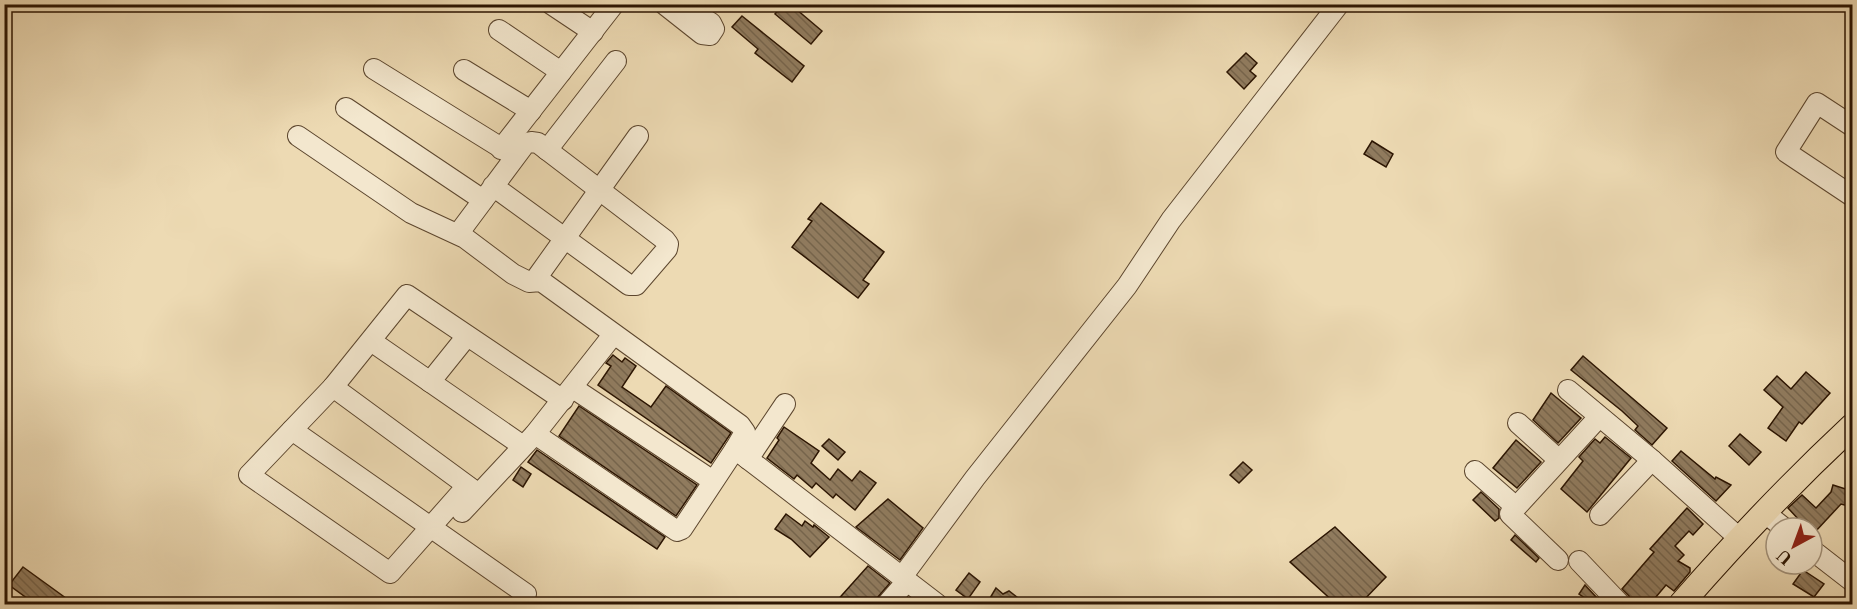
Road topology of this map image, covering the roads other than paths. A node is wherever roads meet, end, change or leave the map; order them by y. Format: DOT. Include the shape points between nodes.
graph roads {
  1 [pos="551,4"];
  2 [pos="614,4"];
  3 [pos="664,4"];
  4 [pos="681,4"];
  5 [pos="1339,4"];
  6 [pos="499,30"];
  7 [pos="593,32"];
  8 [pos="615,61"];
  9 [pos="374,69"];
  10 [pos="464,70"];
  11 [pos="561,72"];
  12 [pos="346,108"];
  13 [pos="531,111"];
  14 [pos="1852,126"];
  15 [pos="298,136"];
  16 [pos="638,136"];
  17 [pos="547,150"];
  18 [pos="508,153"];
  19 [pos="600,189"];
  20 [pos="488,193"];
  21 [pos="1852,196"];
  22 [pos="458,234"];
  23 [pos="565,238"];
  24 [pos="535,280"];
  25 [pos="613,335"];
  26 [pos="467,336"];
  27 [pos="371,341"];
  28 [pos="430,382"];
  29 [pos="333,387"];
  30 [pos="1569,390"];
  31 [pos="568,394"];
  32 [pos="785,404"];
  33 [pos="1599,417"];
  34 [pos="1518,423"];
  35 [pos="1852,426"];
  36 [pos="292,430"];
  37 [pos="529,440"];
  38 [pos="741,454"];
  39 [pos="1559,460"];
  40 [pos="1652,460"];
  41 [pos="1475,471"];
  42 [pos="713,481"];
  43 [pos="473,490"];
  44 [pos="1516,507"];
  45 [pos="462,512"];
  46 [pos="1765,513"];
  47 [pos="1600,515"];
  48 [pos="1769,516"];
  49 [pos="430,528"];
  50 [pos="1739,538"];
  51 [pos="1824,559"];
  52 [pos="1558,560"];
  53 [pos="1579,561"];
  54 [pos="905,579"];
  55 [pos="1852,581"];
  56 [pos="526,594"];
  57 [pos="887,604"];
  58 [pos="937,604"];
  59 [pos="1620,604"];
  60 [pos="1681,604"];
  1 -- 7 [label="street"];
  2 -- 7 [label="street"];
  3 -- 4 [label="street" via="702,34 710,34 714,29 711,23"];
  5 -- 54 [label="street" via="1171,219 1127,286 968,488"];
  6 -- 11 [label="street"];
  7 -- 11 [label="street"];
  8 -- 17 [label="street"];
  9 -- 18 [label="street"];
  10 -- 13 [label="street"];
  11 -- 13 [label="street"];
  12 -- 20 [label="street"];
  13 -- 18 [label="street"];
  14 -- 21 [label="street" via="1817,103 1786,152"];
  15 -- 22 [label="street" via="411,213"];
  16 -- 19 [label="street"];
  17 -- 18 [label="street" via="531,142"];
  17 -- 19 [label="street"];
  18 -- 20 [label="street"];
  19 -- 23 [label="street"];
  19 -- 23 [label="street" via="665,240 667,249 632,286"];
  20 -- 22 [label="street"];
  20 -- 23 [label="street"];
  22 -- 24 [label="street" via="513,274 529,282"];
  23 -- 24 [label="street"];
  24 -- 25 [label="street"];
  25 -- 31 [label="street"];
  25 -- 38 [label="street" via="740,425 745,432"];
  26 -- 27 [label="street" via="407,295"];
  26 -- 28 [label="street"];
  26 -- 31 [label="street"];
  27 -- 28 [label="street"];
  27 -- 29 [label="street"];
  28 -- 37 [label="street"];
  29 -- 36 [label="street"];
  29 -- 43 [label="street"];
  30 -- 33 [label="street"];
  31 -- 37 [label="street"];
  31 -- 42 [label="street"];
  32 -- 38 [label="street"];
  33 -- 39 [label="street"];
  33 -- 40 [label="street"];
  34 -- 39 [label="street"];
  35 -- 46 [label="main road"];
  36 -- 49 [label="street"];
  36 -- 49 [label="street" via="249,475 390,573"];
  37 -- 42 [label="street" via="678,531"];
  37 -- 43 [label="street"];
  38 -- 42 [label="street"];
  38 -- 54 [label="street"];
  39 -- 44 [label="street"];
  40 -- 47 [label="street"];
  40 -- 50 [label="street"];
  41 -- 44 [label="street"];
  43 -- 45 [label="street"];
  43 -- 49 [label="street"];
  44 -- 52 [label="street" via="1510,514"];
  46 -- 48 [label="street"];
  46 -- 50 [label="main road"];
  49 -- 56 [label="street"];
  50 -- 60 [label="main road"];
  51 -- 55 [label="street"];
  53 -- 59 [label="street"];
  54 -- 57 [label="street"];
  54 -- 58 [label="street"];
}
